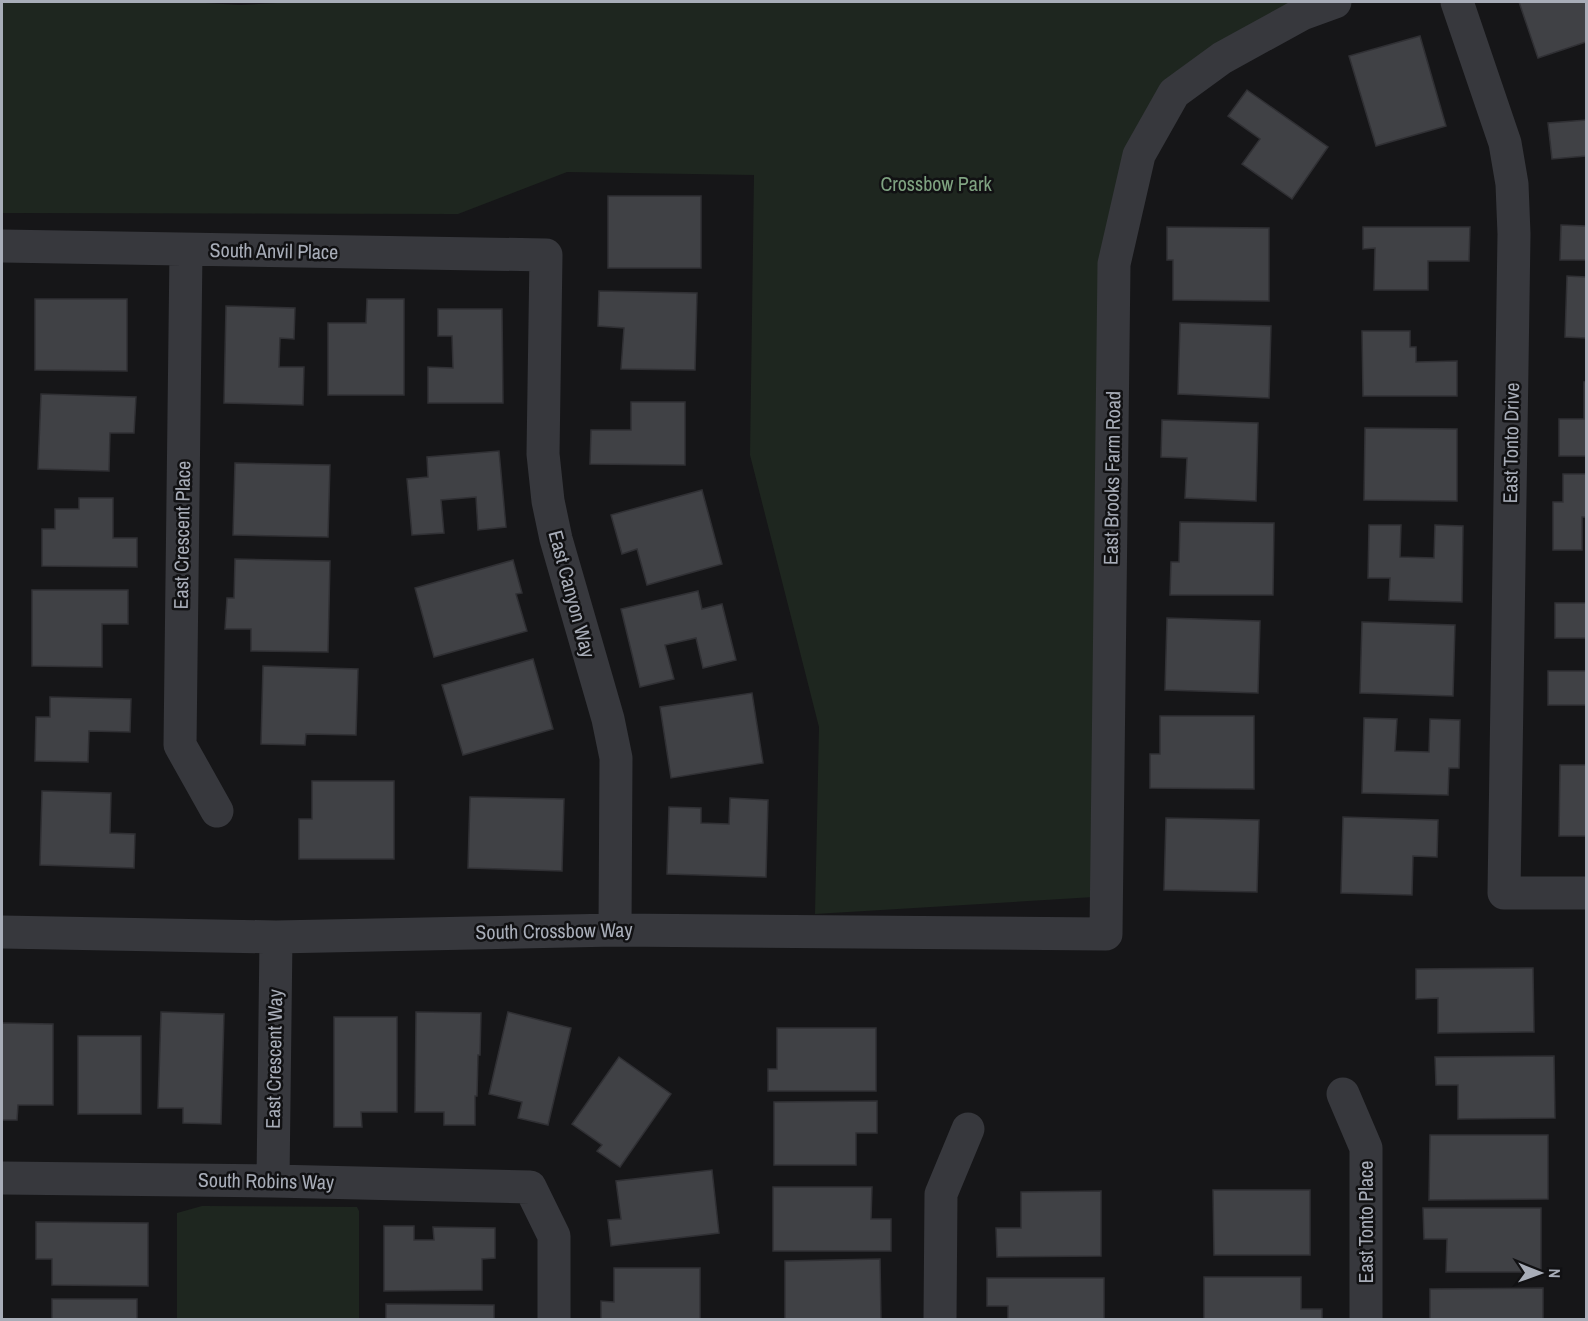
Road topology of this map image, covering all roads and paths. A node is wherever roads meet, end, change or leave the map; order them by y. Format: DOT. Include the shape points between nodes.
graph roads {
  1 [pos="1335,2"];
  2 [pos="1456,2"];
  3 [pos="2,246"];
  4 [pos="186,250"];
  5 [pos="546,255"];
  6 [pos="217,811"];
  7 [pos="1587,894"];
  8 [pos="615,930"];
  9 [pos="2,932"];
  10 [pos="1106,934"];
  11 [pos="276,937"];
  12 [pos="1343,1094"];
  13 [pos="968,1129"];
  14 [pos="2,1178"];
  15 [pos="273,1181"];
  16 [pos="554,1320"];
  17 [pos="940,1320"];
  18 [pos="1366,1320"];
  1 -- 10 [label="street, East Brooks Farm Road" via="1302,14 1222,58 1173,93 1138,155 1114,264"];
  2 -- 7 [label="street, East Tonto Drive" via="1505,143 1512,184 1504,893"];
  3 -- 4 [label="street, South Anvil Place"];
  4 -- 5 [label="street, South Anvil Place"];
  4 -- 6 [label="street, East Crescent Place" via="180,745"];
  5 -- 8 [label="street, East Canyon Way" via="543,454 556,539 616,758"];
  8 -- 10 [label="street, South Crossbow Way"];
  8 -- 11 [label="street, South Crossbow Way"];
  9 -- 11 [label="street, South Crossbow Way"];
  11 -- 15 [label="street, East Crescent Way"];
  12 -- 18 [label="street, East Tonto Place" via="1366,1148"];
  13 -- 17 [label="street" via="941,1194"];
  14 -- 15 [label="street, South Robins Way"];
  15 -- 16 [label="street, South Robins Way" via="530,1187 554,1236"];
}
